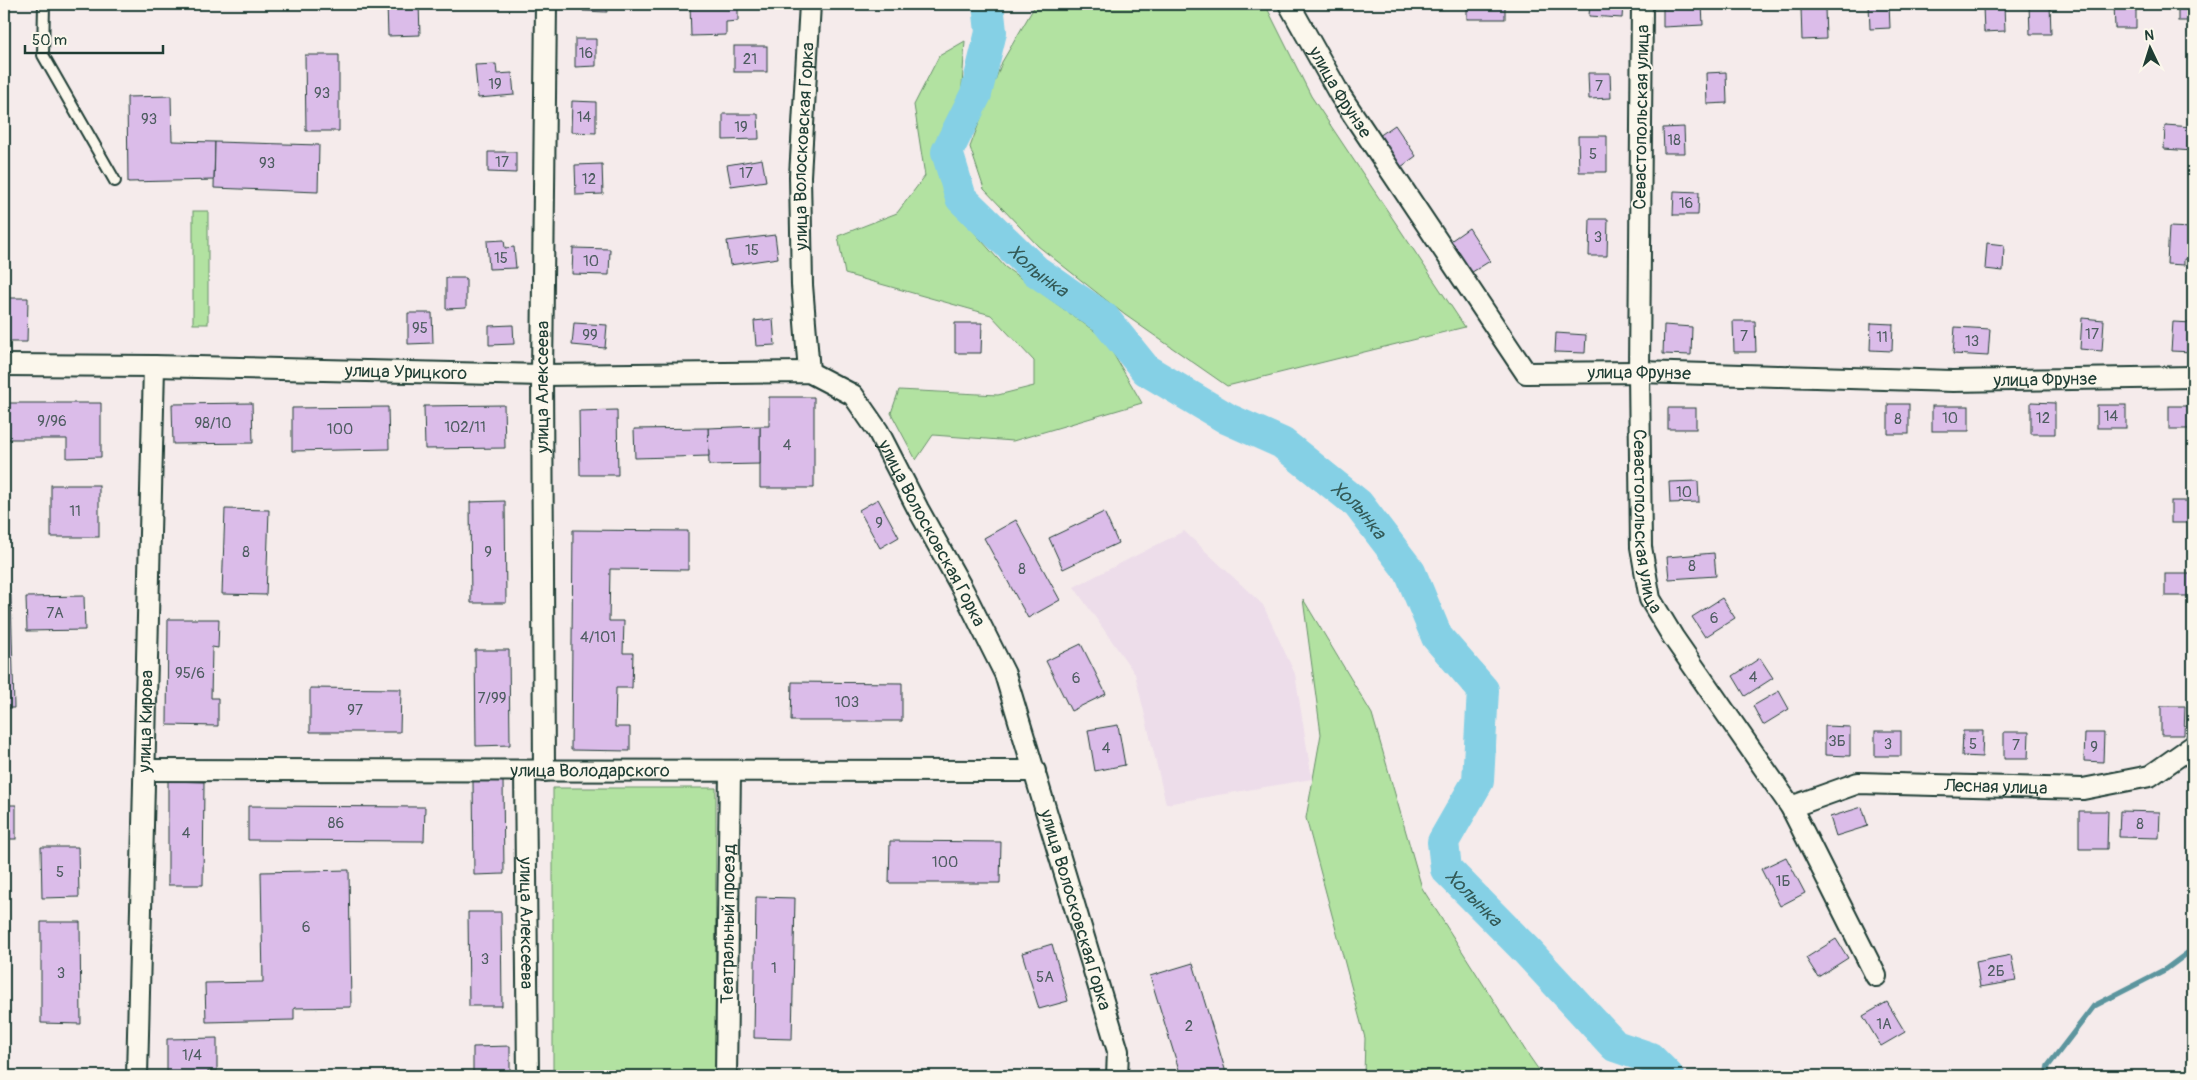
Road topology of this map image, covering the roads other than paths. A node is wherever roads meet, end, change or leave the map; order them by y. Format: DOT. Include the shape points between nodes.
graph roads {
  1 [pos="44,4"];
  2 [pos="546,4"];
  3 [pos="810,4"];
  4 [pos="1289,4"];
  5 [pos="1642,4"];
  6 [pos="116,181"];
  7 [pos="4,365"];
  8 [pos="154,366"];
  9 [pos="809,372"];
  10 [pos="1639,372"];
  11 [pos="542,375"];
  12 [pos="2193,377"];
  13 [pos="2193,746"];
  14 [pos="144,770"];
  15 [pos="535,771"];
  16 [pos="730,771"];
  17 [pos="1035,771"];
  18 [pos="1791,807"];
  19 [pos="1876,976"];
  20 [pos="137,1076"];
  21 [pos="528,1076"];
  22 [pos="726,1076"];
  23 [pos="1117,1076"];
  1 -- 6 [label="lane" via="43,55"];
  2 -- 11 [label="street, улица Алексеева"];
  3 -- 9 [label="street, улица Волосковская Горка" via="800,176 802,285"];
  4 -- 10 [label="street, улица Фрунзе" via="1340,95 1526,372"];
  5 -- 10 [label="street, Севастопольская улица"];
  7 -- 8 [label="street, улица Урицкого"];
  8 -- 11 [label="street, улица Урицкого"];
  8 -- 14 [label="street, улица Кирова"];
  9 -- 11 [label="street, улица Урицкого"];
  9 -- 17 [label="street, улица Волосковская Горка" via="853,395 878,431 1005,674"];
  10 -- 12 [label="street, улица Фрунзе" via="1953,381"];
  10 -- 18 [label="street, Севастопольская улица" via="1641,547 1650,599"];
  11 -- 15 [label="street, улица Алексеева"];
  13 -- 18 [label="street, Лесная улица" via="2150,776 2083,789 1858,783"];
  14 -- 15 [label="street, улица Володарского"];
  14 -- 20 [label="street, улица Кирова"];
  15 -- 16 [label="street, улица Володарского"];
  15 -- 21 [label="street, улица Алексеева"];
  16 -- 17 [label="street, улица Володарского"];
  16 -- 22 [label="street, Театральный проезд"];
  17 -- 23 [label="street, улица Волосковская Горка" via="1118,1051"];
  18 -- 19 [label="street, Севастопольская улица"];
}
